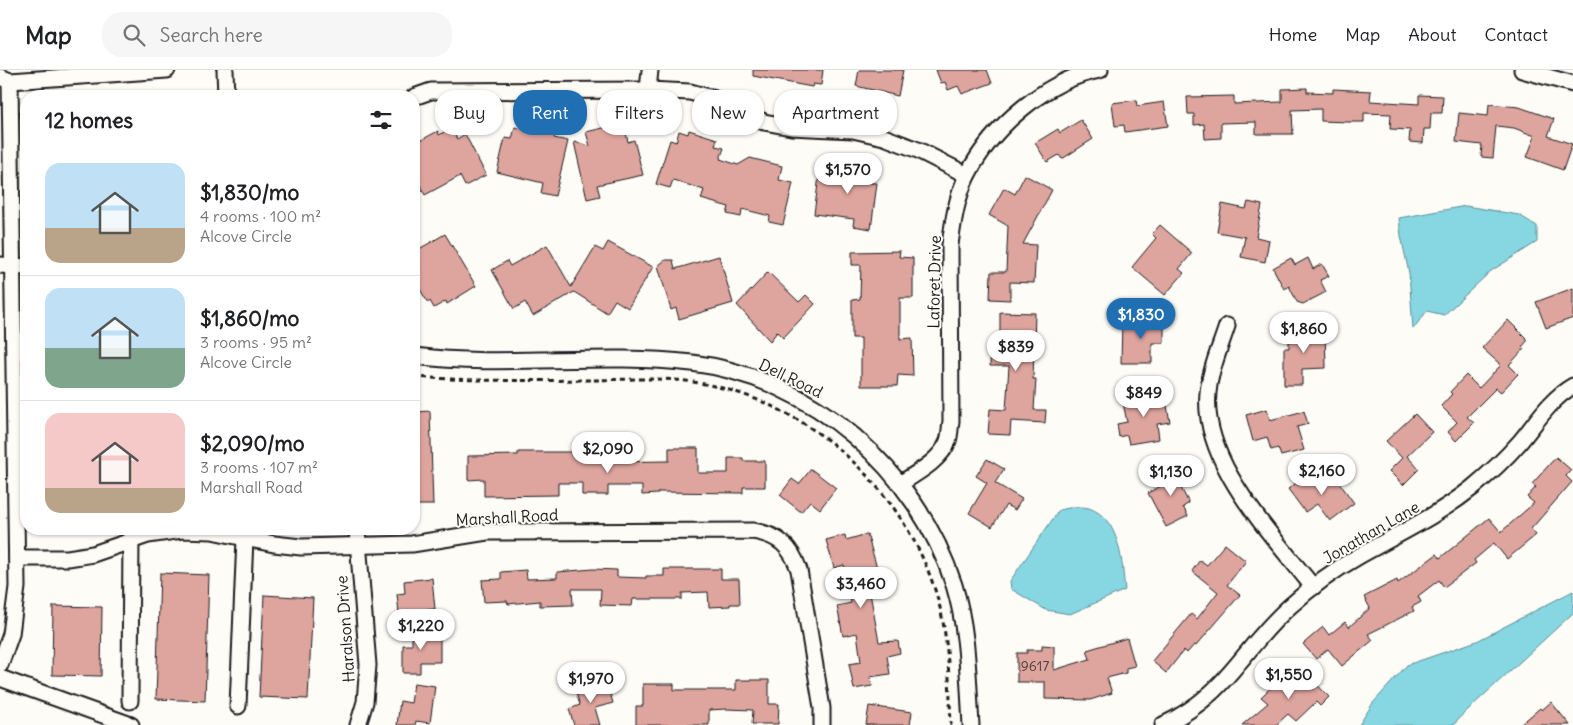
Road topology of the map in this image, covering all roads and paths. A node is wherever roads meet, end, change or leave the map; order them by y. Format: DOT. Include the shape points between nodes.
graph roads {
  1 [pos="167,70"];
  2 [pos="225,70"];
  3 [pos="650,70"];
  4 [pos="1100,70"];
  5 [pos="1522,70"];
  6 [pos="5,79"];
  7 [pos="1573,84"];
  8 [pos="226,90"];
  9 [pos="597,90"];
  10 [pos="648,90"];
  11 [pos="682,93"];
  12 [pos="420,94"];
  13 [pos="967,175"];
  14 [pos="13,266"];
  15 [pos="1227,326"];
  16 [pos="420,356"];
  17 [pos="420,377"];
  18 [pos="1573,386"];
  19 [pos="901,483"];
  20 [pos="130,535"];
  21 [pos="148,535"];
  22 [pos="237,535"];
  23 [pos="242,535"];
  24 [pos="357,535"];
  25 [pos="357,545"];
  26 [pos="16,558"];
  27 [pos="1313,587"];
  28 [pos="7,610"];
  29 [pos="0,665"];
  30 [pos="0,678"];
  31 [pos="130,701"];
  32 [pos="238,706"];
  33 [pos="130,725"];
  34 [pos="358,725"];
  35 [pos="822,725"];
  36 [pos="951,725"];
  37 [pos="971,725"];
  38 [pos="1163,725"];
  1 -- 6 [label="street"];
  2 -- 8 [label="street"];
  3 -- 10 [label="street"];
  4 -- 13 [label="street, Laforet Drive" via="1059,84 1030,103 1004,126"];
  5 -- 7 [label="street"];
  6 -- 14 [label="street"];
  9 -- 12 [label="street" via="431,91"];
  11 -- 13 [label="street" via="712,98 764,122 790,127 853,130 884,137"];
  13 -- 19 [label="street, Laforet Drive" via="954,216 950,245 948,442 938,456"];
  14 -- 26 [label="street"];
  15 -- 27 [label="street" via="1208,386 1209,417 1216,445 1243,497"];
  16 -- 19 [label="street, Dell Road" via="465,360 650,360 733,370 807,402 873,453"];
  17 -- 36 [label="path" via="527,381 684,380 720,386 750,396 802,423 842,450 875,483 918,548 935,588 943,630 949,667"];
  18 -- 27 [label="street, Jonathan Lane" via="1553,401 1518,444 1472,488 1433,517 1358,557"];
  19 -- 37 [label="street, Dell Road" via="940,550 954,585 966,648"];
  20 -- 21 [label="street, Marshall Road"];
  20 -- 26 [label="street, Marshall Road" via="93,554 68,558"];
  20 -- 31 [label="street"];
  22 -- 32 [label="street"];
  23 -- 25 [label="street, Marshall Road" via="301,547"];
  24 -- 25 [label="street, Haralson Drive"];
  25 -- 34 [label="street, Haralson Drive" via="368,665 365,702"];
  25 -- 35 [label="street, Marshall Road" via="412,544 486,532 753,531 769,534 784,542 794,555 799,570"];
  26 -- 28 [label="street"];
  27 -- 38 [label="street, Jonathan Lane" via="1265,631 1217,689 1198,705"];
  28 -- 29 [label="street" via="11,634"];
  30 -- 33 [label="street"];
}
